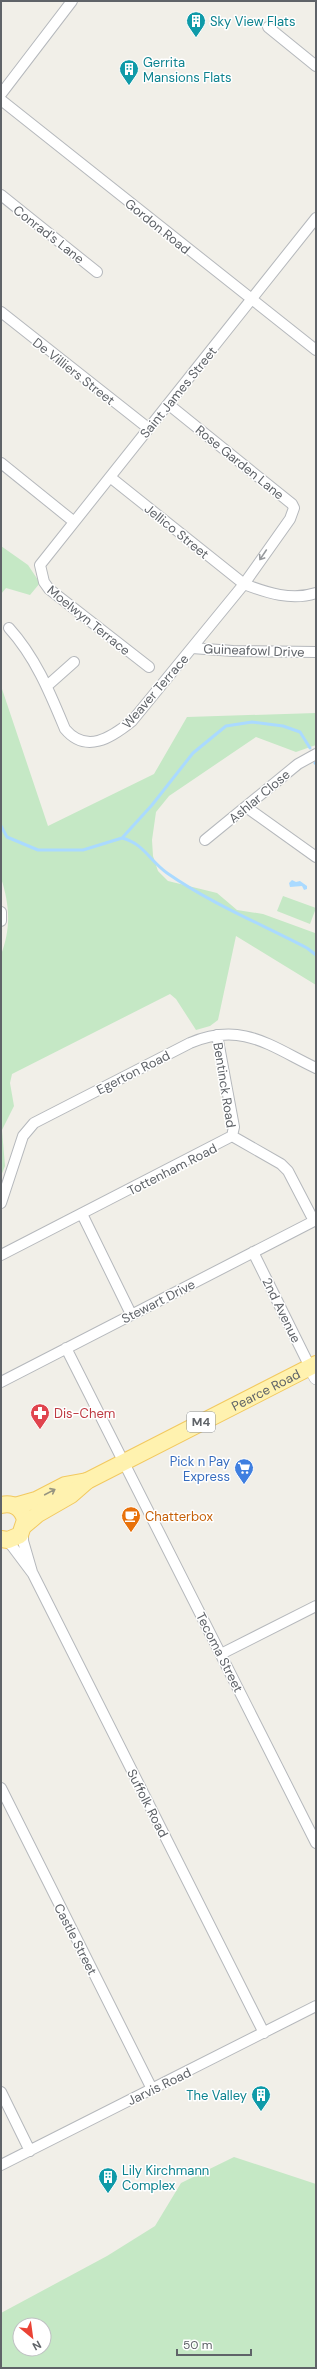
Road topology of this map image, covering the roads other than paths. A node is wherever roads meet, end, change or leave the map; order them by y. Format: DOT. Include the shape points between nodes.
graph roads {
  1 [pos="72,1"];
  2 [pos="268,27"];
  3 [pos="316,66"];
  4 [pos="1,94"];
  5 [pos="1,100"];
  6 [pos="1,196"];
  7 [pos="316,218"];
  8 [pos="98,272"];
  9 [pos="252,301"];
  10 [pos="1,312"];
  11 [pos="316,350"];
  12 [pos="168,404"];
  13 [pos="148,428"];
  14 [pos="1,463"];
  15 [pos="110,477"];
  16 [pos="73,521"];
  17 [pos="40,565"];
  18 [pos="244,584"];
  19 [pos="316,593"];
  20 [pos="9,628"];
  21 [pos="192,648"];
  22 [pos="316,652"];
  23 [pos="74,662"];
  24 [pos="149,667"];
  25 [pos="47,686"];
  26 [pos="316,754"];
  27 [pos="246,807"];
  28 [pos="205,840"];
  29 [pos="316,858"];
  30 [pos="1,912"];
  31 [pos="1,921"];
  32 [pos="217,1034"];
  33 [pos="316,1068"];
  34 [pos="232,1136"];
  35 [pos="1,1203"];
  36 [pos="82,1214"];
  37 [pos="315,1220"];
  38 [pos="253,1252"];
  39 [pos="1,1255"];
  40 [pos="131,1314"];
  41 [pos="66,1348"];
  42 [pos="314,1370"];
  43 [pos="1,1382"];
  44 [pos="124,1462"];
  45 [pos="86,1481"];
  46 [pos="7,1503"];
  47 [pos="24,1528"];
  48 [pos="2,1540"];
  49 [pos="33,1574"];
  50 [pos="316,1606"];
  51 [pos="221,1654"];
  52 [pos="1,1788"];
  53 [pos="316,1843"];
  54 [pos="316,2006"];
  55 [pos="264,2033"];
  56 [pos="152,2089"];
  57 [pos="1,2092"];
  58 [pos="30,2151"];
  59 [pos="1,2165"];
  1 -- 4 [label="street"];
  2 -- 3 [label="street"];
  5 -- 9 [label="street, Gordon Road"];
  6 -- 8 [label="street, Conrad's Lane"];
  7 -- 9 [label="street, Saint James Street"];
  9 -- 11 [label="street, Gordon Road"];
  9 -- 12 [label="street, Saint James Street"];
  10 -- 13 [label="street, De Villiers Street"];
  12 -- 13 [label="street, Saint James Street"];
  12 -- 18 [label="street, Rose Garden Lane, one-way" via="294,508 290,519"];
  13 -- 15 [label="street, Saint James Street"];
  14 -- 16 [label="street"];
  15 -- 16 [label="street, Saint James Street"];
  15 -- 18 [label="street, Jellico Street"];
  16 -- 17 [label="street, Saint James Street"];
  17 -- 24 [label="street, Moelwyn Terrace" via="44,582 49,589"];
  18 -- 19 [label="street, Jellico Street" via="265,593 280,595 305,596"];
  18 -- 21 [label="street, Weaver Terrace"];
  20 -- 25 [label="street, Weaver Terrace" via="24,645"];
  21 -- 22 [label="street, Guineafowl Drive"];
  21 -- 25 [label="street, Weaver Terrace" via="132,721 121,730 92,742 81,742 65,729"];
  23 -- 25 [label="street"];
  26 -- 27 [label="street, Ashlar Close" via="298,764"];
  27 -- 28 [label="street, Ashlar Close"];
  27 -- 29 [label="street"];
  30 -- 31 [label="street"];
  32 -- 33 [label="street, Egerton Road" via="245,1035"];
  32 -- 34 [label="street, Bentinck Road" via="234,1127"];
  32 -- 35 [label="street, Egerton Road" via="190,1042 34,1123 23,1136"];
  34 -- 36 [label="street, Tottenham Road"];
  34 -- 37 [label="street" via="281,1164 288,1171"];
  36 -- 39 [label="street, Tottenham Road"];
  36 -- 40 [label="street"];
  37 -- 38 [label="street, Stewart Drive"];
  38 -- 40 [label="street, Stewart Drive"];
  38 -- 42 [label="street, 2nd Avenue"];
  40 -- 41 [label="street, Stewart Drive"];
  41 -- 43 [label="street, Stewart Drive"];
  41 -- 44 [label="street, Tecoma Street"];
  42 -- 44 [label="main road, Pearce Road / M4"];
  44 -- 45 [label="main road, Pearce Road / M4"];
  44 -- 51 [label="street, Tecoma Street"];
  46 -- 45 [label="main road, Pearce Road / M4, one-way" via="36,1500 65,1485"];
  45 -- 47 [label="main road, Pearce Road / M4" via="71,1496 38,1514"];
  46 -- 47 [label="main road, Pearce Road / M4" via="22,1512"];
  47 -- 48 [label="main road, Pearce Road / M4" via="14,1539"];
  47 -- 49 [label="street, Suffolk Road" via="23,1541"];
  48 -- 49 [label="street, Suffolk Road" via="12,1546"];
  49 -- 55 [label="street, Suffolk Road"];
  50 -- 51 [label="street"];
  51 -- 53 [label="street, Tecoma Street"];
  52 -- 56 [label="street, Castle Street"];
  54 -- 55 [label="street, Jarvis Road"];
  55 -- 56 [label="street, Jarvis Road"];
  56 -- 58 [label="street, Jarvis Road"];
  57 -- 58 [label="street"];
  58 -- 59 [label="street, Jarvis Road"];
}
